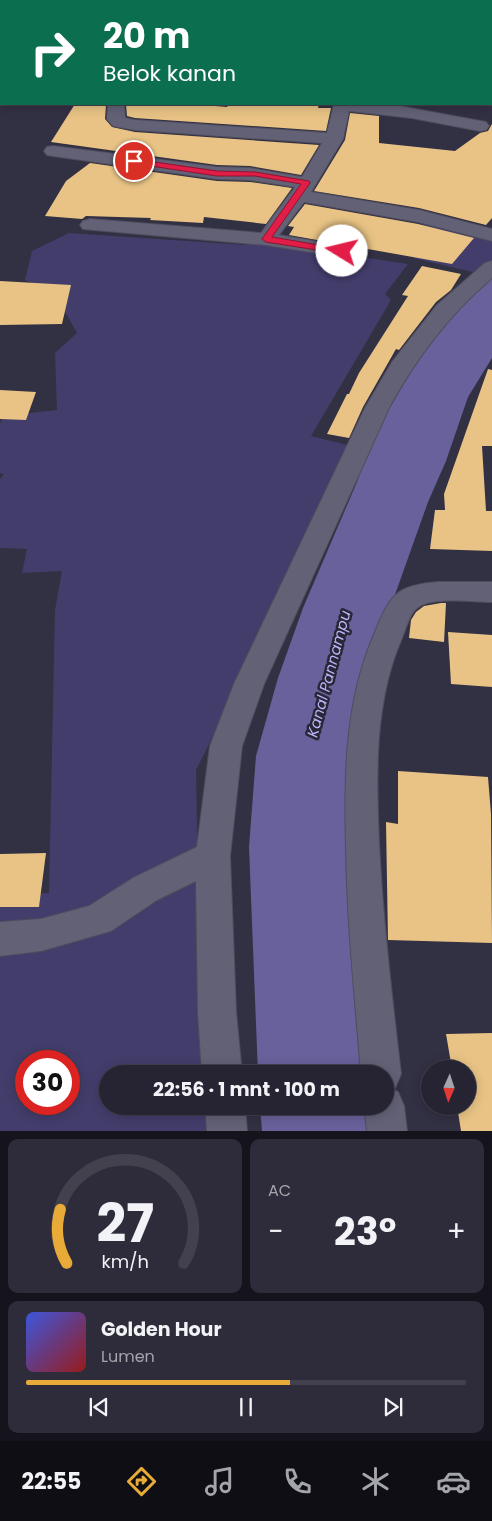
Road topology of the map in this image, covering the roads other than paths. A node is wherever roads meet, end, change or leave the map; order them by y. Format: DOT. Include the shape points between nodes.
graph roads {
  1 [pos="116,105"];
  2 [pos="342,105"];
  3 [pos="480,126"];
  4 [pos="334,139"];
  5 [pos="53,151"];
  6 [pos="302,189"];
  7 [pos="90,225"];
  8 [pos="492,235"];
  9 [pos="266,239"];
  10 [pos="342,251"];
  11 [pos="492,267"];
  12 [pos="492,592"];
  13 [pos="213,856"];
  14 [pos="0,939"];
  15 [pos="221,1065"];
  16 [pos="380,1065"];
  17 [pos="226,1115"];
  18 [pos="385,1115"];
  19 [pos="227,1131"];
  20 [pos="387,1131"];
  1 -- 4 [label="street" via="116,119 135,125"];
  2 -- 3 [label="street" via="402,110"];
  2 -- 4 [label="street"];
  4 -- 6 [label="street"];
  5 -- 6 [label="street" via="217,173 255,174"];
  6 -- 8 [label="street"];
  6 -- 9 [label="street"];
  7 -- 9 [label="street"];
  9 -- 10 [label="street"];
  11 -- 13 [label="street" via="445,310 400,367 377,408 283,608 229,737"];
  12 -- 16 [label="street" via="435,593 410,598 404,603 385,640 368,695 360,801"];
  13 -- 14 [label="street" via="145,889 98,920 41,934"];
  13 -- 15 [label="street"];
  17 -- 19 [label="street"];
  18 -- 20 [label="street"];
}
